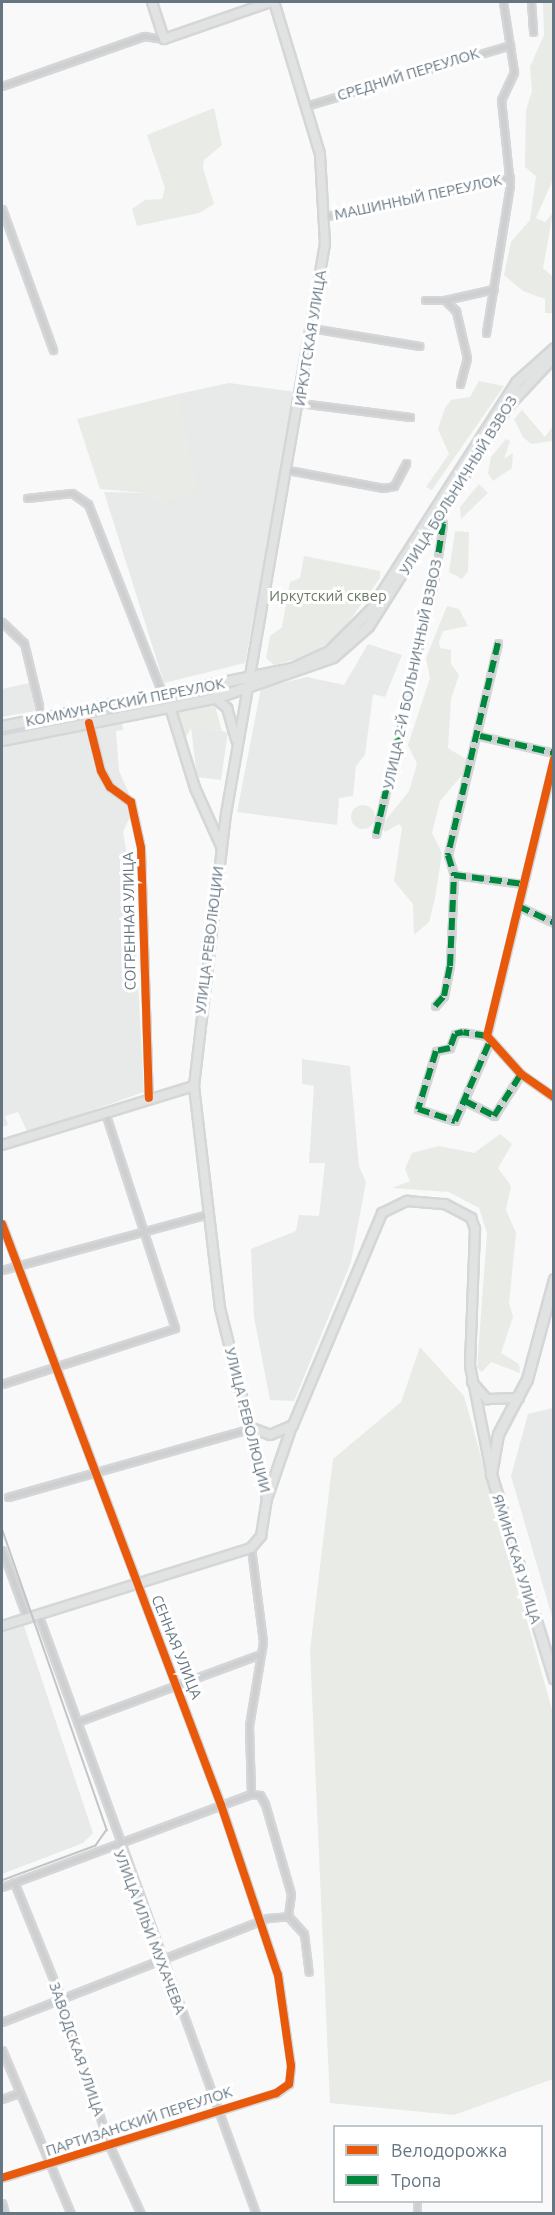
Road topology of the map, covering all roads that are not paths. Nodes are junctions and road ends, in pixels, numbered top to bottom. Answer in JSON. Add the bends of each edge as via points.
{"nodes":[{"id":1,"x":152,"y":2,"type":"edge"},
{"id":2,"x":272,"y":2,"type":"edge"},
{"id":3,"x":502,"y":2,"type":"edge"},
{"id":4,"x":531,"y":2,"type":"edge"},
{"id":5,"x":533,"y":32,"type":"dead end"},
{"id":6,"x":164,"y":39,"type":"junction"},
{"id":7,"x":510,"y":45,"type":"junction"},
{"id":8,"x":2,"y":86,"type":"edge"},
{"id":9,"x":306,"y":106,"type":"junction"},
{"id":10,"x":510,"y":177,"type":"junction"},
{"id":11,"x":2,"y":209,"type":"edge"},
{"id":12,"x":327,"y":216,"type":"junction"},
{"id":13,"x":494,"y":289,"type":"junction"},
{"id":14,"x":425,"y":300,"type":"dead end"},
{"id":15,"x":444,"y":300,"type":"junction"},
{"id":16,"x":310,"y":328,"type":"junction"},
{"id":17,"x":486,"y":333,"type":"dead end"},
{"id":18,"x":420,"y":346,"type":"dead end"},
{"id":19,"x":554,"y":348,"type":"edge"},
{"id":20,"x":53,"y":350,"type":"dead end"},
{"id":21,"x":554,"y":356,"type":"edge"},
{"id":22,"x":460,"y":384,"type":"dead end"},
{"id":23,"x":300,"y":403,"type":"junction"},
{"id":24,"x":410,"y":417,"type":"dead end"},
{"id":25,"x":406,"y":463,"type":"dead end"},
{"id":26,"x":288,"y":470,"type":"junction"},
{"id":27,"x":27,"y":498,"type":"dead end"},
{"id":28,"x":439,"y":514,"type":"junction"},
{"id":29,"x":2,"y":622,"type":"edge"},
{"id":30,"x":498,"y":643,"type":"dead end"},
{"id":31,"x":247,"y":681,"type":"junction"},
{"id":32,"x":213,"y":685,"type":"junction"},
{"id":33,"x":163,"y":694,"type":"junction"},
{"id":34,"x":215,"y":698,"type":"junction"},
{"id":35,"x":171,"y":707,"type":"junction"},
{"id":36,"x":42,"y":718,"type":"junction"},
{"id":37,"x":89,"y":723,"type":"junction"},
{"id":38,"x":2,"y":726,"type":"edge"},
{"id":39,"x":480,"y":736,"type":"junction"},
{"id":40,"x":2,"y":740,"type":"edge"},
{"id":41,"x":237,"y":745,"type":"junction"},
{"id":42,"x":554,"y":753,"type":"edge"},
{"id":43,"x":554,"y":759,"type":"edge"},
{"id":44,"x":376,"y":834,"type":"dead end"},
{"id":45,"x":221,"y":846,"type":"junction"},
{"id":46,"x":454,"y":875,"type":"junction"},
{"id":47,"x":523,"y":884,"type":"junction"},
{"id":48,"x":518,"y":906,"type":"junction"},
{"id":49,"x":554,"y":923,"type":"edge"},
{"id":50,"x":435,"y":1006,"type":"dead end"},
{"id":51,"x":487,"y":1036,"type":"junction"},
{"id":52,"x":489,"y":1043,"type":"junction"},
{"id":53,"x":521,"y":1074,"type":"junction"},
{"id":54,"x":194,"y":1086,"type":"junction"},
{"id":55,"x":554,"y":1097,"type":"edge"},
{"id":56,"x":149,"y":1098,"type":"junction"},
{"id":57,"x":465,"y":1101,"type":"junction"},
{"id":58,"x":104,"y":1110,"type":"junction"},
{"id":59,"x":2,"y":1145,"type":"edge"},
{"id":60,"x":208,"y":1214,"type":"junction"},
{"id":61,"x":2,"y":1224,"type":"edge"},
{"id":62,"x":142,"y":1229,"type":"junction"},
{"id":63,"x":17,"y":1265,"type":"junction"},
{"id":64,"x":2,"y":1270,"type":"edge"},
{"id":65,"x":554,"y":1280,"type":"edge"},
{"id":66,"x":59,"y":1369,"type":"junction"},
{"id":67,"x":471,"y":1380,"type":"junction"},
{"id":68,"x":2,"y":1384,"type":"edge"},
{"id":69,"x":519,"y":1398,"type":"junction"},
{"id":70,"x":293,"y":1425,"type":"junction"},
{"id":71,"x":252,"y":1428,"type":"junction"},
{"id":72,"x":96,"y":1469,"type":"junction"},
{"id":73,"x":491,"y":1474,"type":"junction"},
{"id":74,"x":8,"y":1497,"type":"dead end"},
{"id":75,"x":267,"y":1498,"type":"junction"},
{"id":76,"x":251,"y":1548,"type":"junction"},
{"id":77,"x":2,"y":1550,"type":"edge"},
{"id":78,"x":136,"y":1582,"type":"junction"},
{"id":79,"x":38,"y":1614,"type":"junction"},
{"id":80,"x":27,"y":1618,"type":"junction"},
{"id":81,"x":2,"y":1626,"type":"edge"},
{"id":82,"x":262,"y":1654,"type":"junction"},
{"id":83,"x":554,"y":1679,"type":"edge"},
{"id":84,"x":178,"y":1681,"type":"junction"},
{"id":85,"x":77,"y":1722,"type":"junction"},
{"id":86,"x":251,"y":1794,"type":"junction"},
{"id":87,"x":221,"y":1805,"type":"junction"},
{"id":88,"x":117,"y":1844,"type":"junction"},
{"id":89,"x":14,"y":1882,"type":"junction"},
{"id":90,"x":2,"y":1887,"type":"edge"},
{"id":91,"x":288,"y":1916,"type":"junction"},
{"id":92,"x":260,"y":1923,"type":"junction"},
{"id":93,"x":162,"y":1958,"type":"junction"},
{"id":94,"x":309,"y":1972,"type":"dead end"},
{"id":95,"x":60,"y":1996,"type":"junction"},
{"id":96,"x":2,"y":2022,"type":"edge"},
{"id":97,"x":2,"y":2050,"type":"edge"},
{"id":98,"x":284,"y":2088,"type":"joint"},
{"id":99,"x":16,"y":2094,"type":"junction"},
{"id":100,"x":2,"y":2099,"type":"edge"},
{"id":101,"x":216,"y":2110,"type":"junction"},
{"id":102,"x":110,"y":2147,"type":"junction"},
{"id":103,"x":52,"y":2164,"type":"junction"},
{"id":104,"x":2,"y":2178,"type":"edge"},
{"id":105,"x":2,"y":2204,"type":"edge"},
{"id":106,"x":5,"y":2214,"type":"edge"},
{"id":107,"x":71,"y":2214,"type":"edge"},
{"id":108,"x":141,"y":2214,"type":"edge"},
{"id":109,"x":256,"y":2214,"type":"edge"}],
"edges":[{"from":1,"to":6,"type":"main road"},
{"from":2,"to":6,"type":"main road"},
{"from":2,"to":9,"type":"main road","name":"ИРКУТСКАЯ УЛИЦА"},
{"from":3,"to":7,"type":"street"},
{"from":4,"to":5,"type":"street"},
{"from":6,"to":8,"type":"street","via":[[144,36]]},
{"from":7,"to":9,"type":"street","name":"СРЕДНИЙ ПЕРЕУЛОК"},
{"from":7,"to":10,"type":"street","via":[[513,76],[501,100]]},
{"from":9,"to":12,"type":"main road","name":"ИРКУТСКАЯ УЛИЦА","via":[[322,164]]},
{"from":10,"to":12,"type":"street","name":"МАШИННЫЙ ПЕРЕУЛОК"},
{"from":10,"to":13,"type":"street"},
{"from":11,"to":20,"type":"street"},
{"from":12,"to":16,"type":"main road","name":"ИРКУТСКАЯ УЛИЦА"},
{"from":13,"to":15,"type":"street"},
{"from":13,"to":17,"type":"street"},
{"from":14,"to":15,"type":"street"},
{"from":15,"to":22,"type":"street","via":[[455,308],[463,332],[467,358]]},
{"from":16,"to":18,"type":"street"},
{"from":16,"to":23,"type":"main road","name":"ИРКУТСКАЯ УЛИЦА"},
{"from":19,"to":31,"type":"main road","name":"УЛИЦА БОЛЬНИЧНЫЙ ВЗВОЗ","via":[[501,402],[353,632],[316,659]]},
{"from":21,"to":28,"type":"main road","name":"УЛИЦА БОЛЬНИЧНЫЙ ВЗВОЗ","via":[[507,406]]},
{"from":23,"to":24,"type":"street"},
{"from":23,"to":26,"type":"main road","name":"ИРКУТСКАЯ УЛИЦА"},
{"from":25,"to":26,"type":"street","via":[[394,486],[383,488]]},
{"from":26,"to":31,"type":"main road","name":"ИРКУТСКАЯ УЛИЦА"},
{"from":27,"to":33,"type":"street","via":[[72,493],[88,504]]},
{"from":28,"to":31,"type":"main road","name":"УЛИЦА БОЛЬНИЧНЫЙ ВЗВОЗ","via":[[377,613],[347,647],[308,670]]},
{"from":28,"to":44,"type":"street","name":"УЛИЦА 2-Й БОЛЬНИЧНЫЙ ВЗВОЗ","via":[[443,524],[433,588]]},
{"from":29,"to":36,"type":"street","via":[[24,643]]},
{"from":30,"to":39,"type":"street"},
{"from":31,"to":32,"type":"main road","name":"КОММУНАРСКИЙ ПЕРЕУЛОК"},
{"from":31,"to":34,"type":"main road","name":"КОММУНАРСКИЙ ПЕРЕУЛОК"},
{"from":31,"to":41,"type":"main road","name":"УЛИЦА РЕВОЛЮЦИИ"},
{"from":32,"to":33,"type":"main road","name":"КОММУНАРСКИЙ ПЕРЕУЛОК"},
{"from":32,"to":34,"type":"main road","via":[[222,690]]},
{"from":33,"to":36,"type":"main road","name":"КОММУНАРСКИЙ ПЕРЕУЛОК"},
{"from":34,"to":35,"type":"main road","name":"КОММУНАРСКИЙ ПЕРЕУЛОК"},
{"from":34,"to":41,"type":"main road","via":[[227,708]]},
{"from":35,"to":37,"type":"main road","name":"КОММУНАРСКИЙ ПЕРЕУЛОК"},
{"from":35,"to":45,"type":"main road","name":"УЛИЦА РЕВОЛЮЦИИ","via":[[195,788]]},
{"from":36,"to":38,"type":"main road","name":"КОММУНАРСКИЙ ПЕРЕУЛОК"},
{"from":37,"to":40,"type":"main road","name":"КОММУНАРСКИЙ ПЕРЕУЛОК"},
{"from":37,"to":56,"type":"street","name":"СОГРЕННАЯ УЛИЦА","via":[[101,771],[110,787],[130,802],[141,848]]},
{"from":39,"to":42,"type":"street"},
{"from":39,"to":46,"type":"street","via":[[449,845]]},
{"from":41,"to":45,"type":"main road","name":"УЛИЦА РЕВОЛЮЦИИ"},
{"from":43,"to":47,"type":"street"},
{"from":45,"to":54,"type":"main road","name":"УЛИЦА РЕВОЛЮЦИИ"},
{"from":46,"to":47,"type":"street"},
{"from":46,"to":50,"type":"street","via":[[450,966],[444,996]]},
{"from":47,"to":48,"type":"street"},
{"from":48,"to":49,"type":"street"},
{"from":48,"to":51,"type":"street"},
{"from":51,"to":52,"type":"street"},
{"from":51,"to":57,"type":"street","via":[[463,1032],[455,1035],[450,1048],[436,1051],[418,1108],[455,1121]]},
{"from":52,"to":53,"type":"street"},
{"from":52,"to":57,"type":"street"},
{"from":53,"to":55,"type":"street"},
{"from":53,"to":57,"type":"street","via":[[494,1116]]},
{"from":54,"to":56,"type":"main road"},
{"from":54,"to":60,"type":"main road","name":"УЛИЦА РЕВОЛЮЦИИ"},
{"from":56,"to":58,"type":"main road"},
{"from":58,"to":59,"type":"main road"},
{"from":58,"to":62,"type":"street"},
{"from":60,"to":62,"type":"street"},
{"from":60,"to":71,"type":"main road","name":"УЛИЦА РЕВОЛЮЦИИ","via":[[220,1308]]},
{"from":61,"to":63,"type":"street","name":"СЕННАЯ УЛИЦА"},
{"from":62,"to":63,"type":"street"},
{"from":62,"to":66,"type":"street","via":[[175,1328]]},
{"from":63,"to":64,"type":"street"},
{"from":63,"to":66,"type":"street","name":"СЕННАЯ УЛИЦА"},
{"from":65,"to":69,"type":"main road"},
{"from":66,"to":68,"type":"street"},
{"from":66,"to":72,"type":"street","name":"СЕННАЯ УЛИЦА"},
{"from":67,"to":69,"type":"main road","via":[[487,1399]]},
{"from":67,"to":70,"type":"main road","via":[[474,1223],[445,1204],[393,1203],[372,1232]]},
{"from":67,"to":73,"type":"main road"},
{"from":69,"to":73,"type":"main road","via":[[498,1434]]},
{"from":70,"to":71,"type":"main road","via":[[270,1435]]},
{"from":70,"to":75,"type":"main road"},
{"from":71,"to":72,"type":"street"},
{"from":71,"to":75,"type":"main road","name":"УЛИЦА РЕВОЛЮЦИИ"},
{"from":72,"to":74,"type":"street"},
{"from":72,"to":78,"type":"street","name":"СЕННАЯ УЛИЦА"},
{"from":73,"to":83,"type":"main road","name":"ЯМИНСКАЯ УЛИЦА"},
{"from":75,"to":76,"type":"main road","name":"УЛИЦА РЕВОЛЮЦИИ","via":[[261,1536]]},
{"from":76,"to":78,"type":"main road"},
{"from":76,"to":82,"type":"street"},
{"from":77,"to":80,"type":"street"},
{"from":78,"to":79,"type":"main road"},
{"from":78,"to":84,"type":"street","name":"СЕННАЯ УЛИЦА"},
{"from":79,"to":80,"type":"main road"},
{"from":79,"to":85,"type":"street","name":"УЛИЦА ИЛЬИ МУХАЧЕВА"},
{"from":80,"to":81,"type":"main road"},
{"from":82,"to":84,"type":"street"},
{"from":82,"to":86,"type":"street","via":[[250,1713]]},
{"from":84,"to":85,"type":"street"},
{"from":84,"to":87,"type":"street","name":"СЕННАЯ УЛИЦА"},
{"from":85,"to":88,"type":"street","name":"УЛИЦА ИЛЬИ МУХАЧЕВА"},
{"from":86,"to":87,"type":"street"},
{"from":86,"to":91,"type":"street","via":[[262,1798],[271,1822],[291,1894]]},
{"from":87,"to":88,"type":"street"},
{"from":87,"to":92,"type":"street","name":"СЕННАЯ УЛИЦА"},
{"from":88,"to":89,"type":"street"},
{"from":88,"to":93,"type":"street","name":"УЛИЦА ИЛЬИ МУХАЧЕВА"},
{"from":89,"to":90,"type":"street"},
{"from":89,"to":95,"type":"street","name":"ЗАВОДСКАЯ УЛИЦА"},
{"from":91,"to":92,"type":"street"},
{"from":91,"to":94,"type":"street","via":[[303,1932]]},
{"from":92,"to":93,"type":"street"},
{"from":92,"to":98,"type":"street","name":"СЕННАЯ УЛИЦА","via":[[286,2014],[291,2074]]},
{"from":93,"to":95,"type":"street"},
{"from":93,"to":101,"type":"street","name":"УЛИЦА ИЛЬИ МУХАЧЕВА"},
{"from":95,"to":96,"type":"street"},
{"from":95,"to":102,"type":"street","name":"ЗАВОДСКАЯ УЛИЦА"},
{"from":97,"to":99,"type":"street"},
{"from":98,"to":101,"type":"street","name":"ПАРТИЗАНСКИЙ ПЕРЕУЛОК"},
{"from":99,"to":100,"type":"street"},
{"from":99,"to":103,"type":"street"},
{"from":101,"to":102,"type":"street","name":"ПАРТИЗАНСКИЙ ПЕРЕУЛОК"},
{"from":101,"to":109,"type":"street","name":"УЛИЦА ИЛЬИ МУХАЧЕВА"},
{"from":102,"to":103,"type":"street","name":"ПАРТИЗАНСКИЙ ПЕРЕУЛОК"},
{"from":102,"to":108,"type":"street","name":"ЗАВОДСКАЯ УЛИЦА"},
{"from":103,"to":104,"type":"street","name":"ПАРТИЗАНСКИЙ ПЕРЕУЛОК"},
{"from":103,"to":107,"type":"street"},
{"from":105,"to":106,"type":"street"}]}
